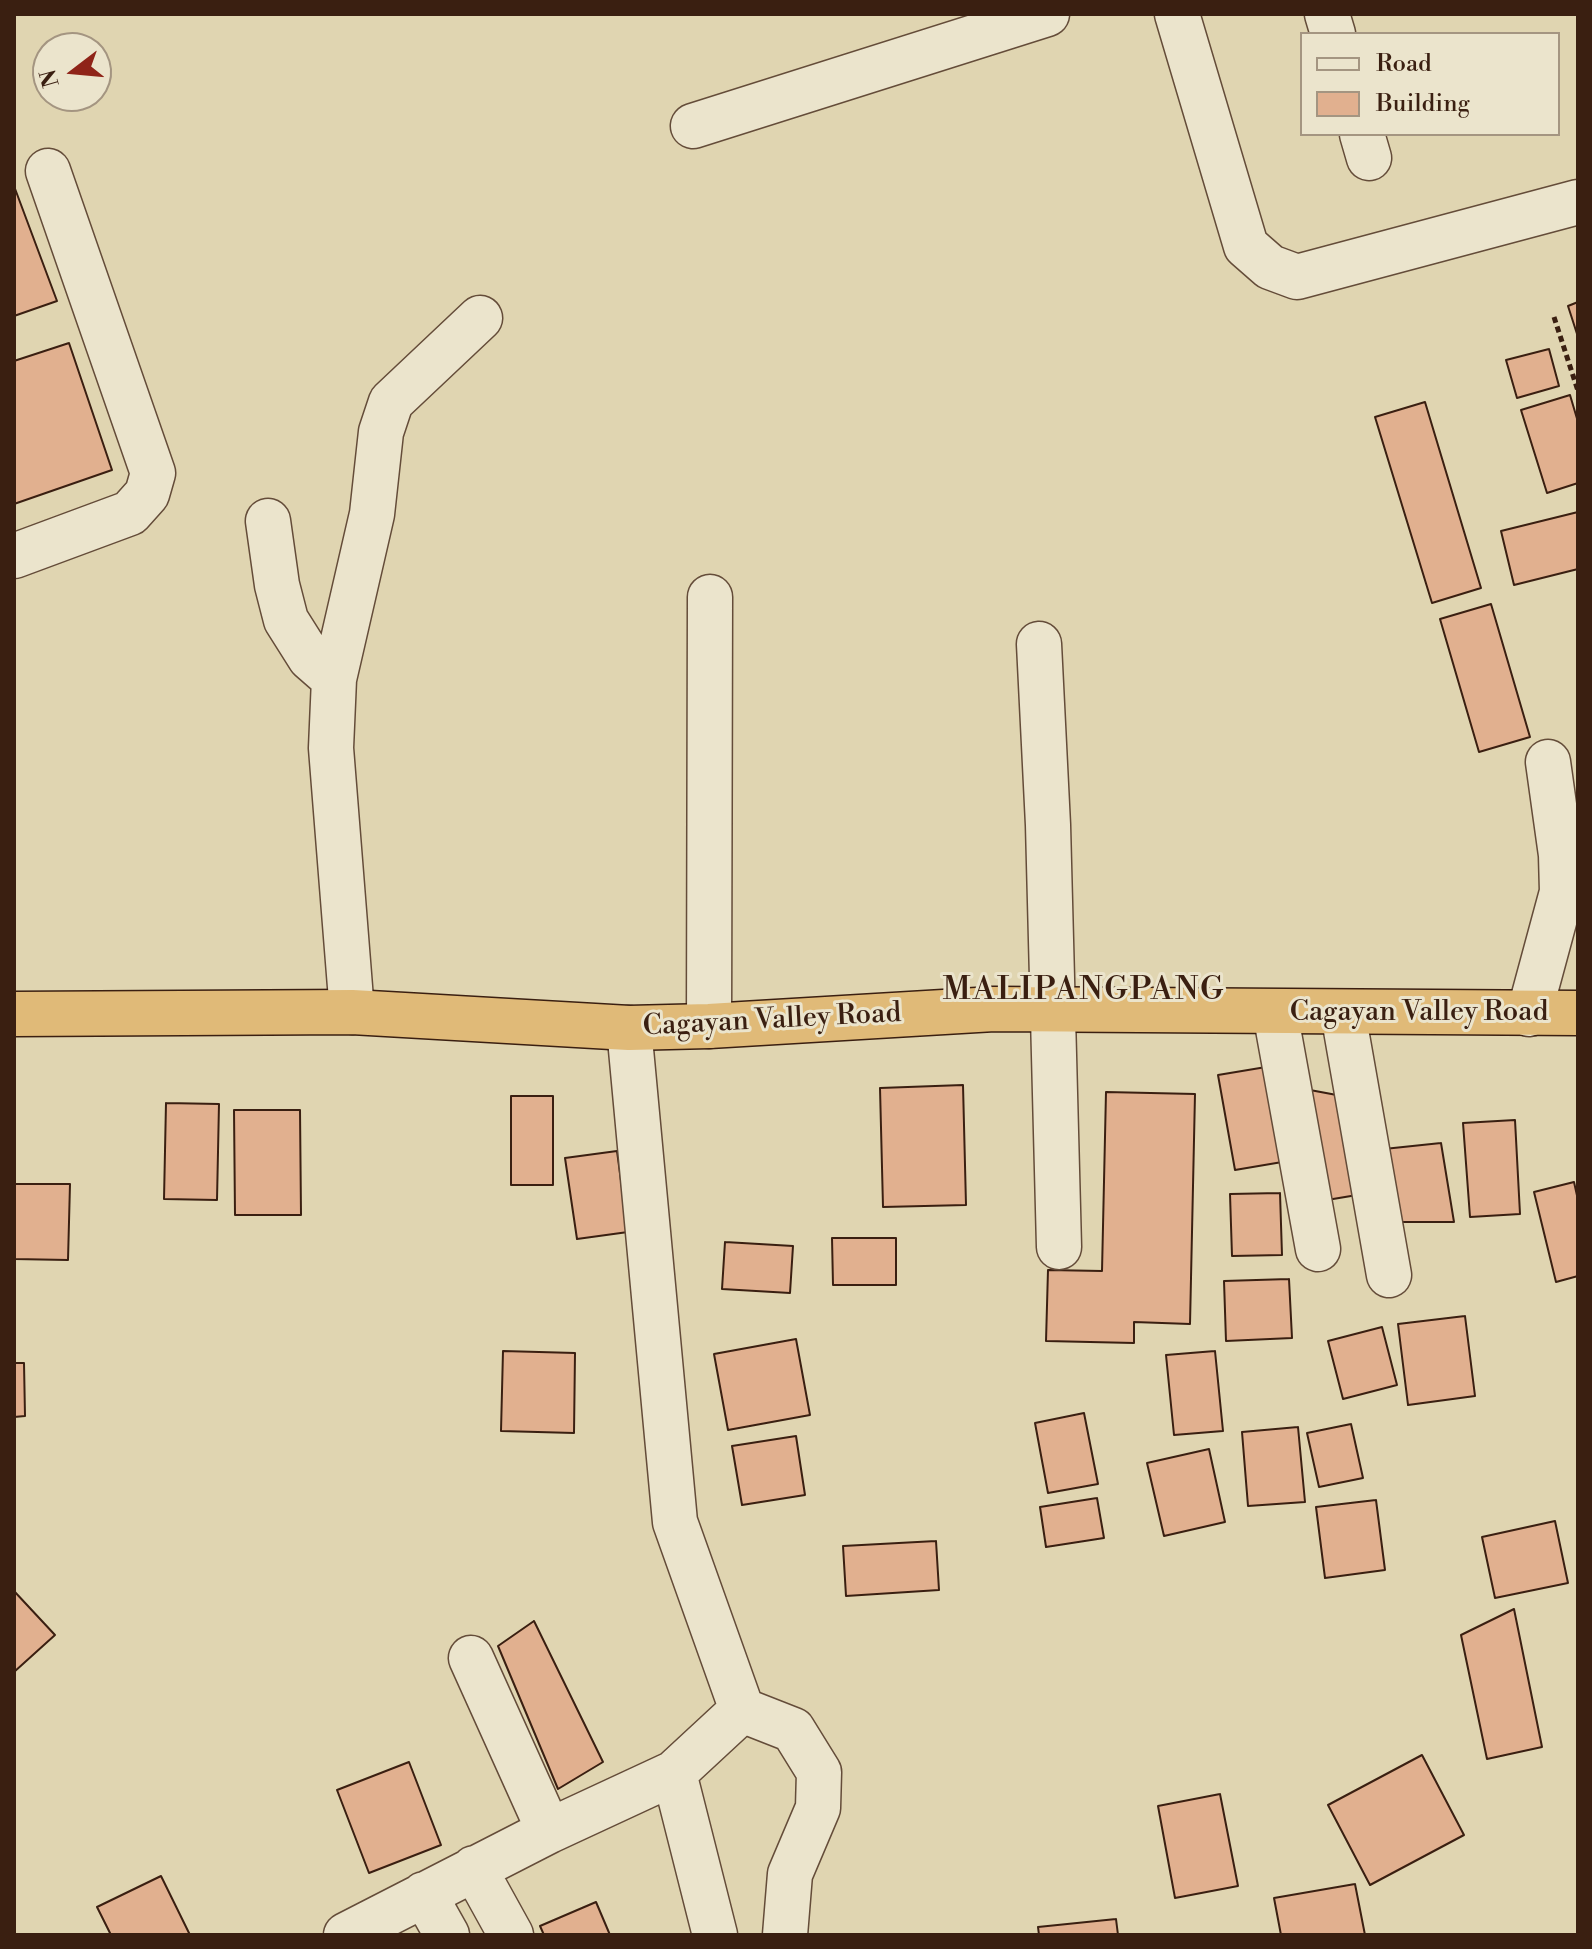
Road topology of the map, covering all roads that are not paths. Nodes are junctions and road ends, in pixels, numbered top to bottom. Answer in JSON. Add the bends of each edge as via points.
{"nodes":[{"id":1,"x":1047,"y":14,"type":"edge"},
{"id":2,"x":1177,"y":14,"type":"edge"},
{"id":3,"x":693,"y":126,"type":"dead end"},
{"id":4,"x":48,"y":171,"type":"dead end"},
{"id":5,"x":1578,"y":202,"type":"edge"},
{"id":6,"x":480,"y":318,"type":"dead end"},
{"id":7,"x":268,"y":521,"type":"dead end"},
{"id":8,"x":14,"y":556,"type":"edge"},
{"id":9,"x":710,"y":597,"type":"dead end"},
{"id":10,"x":1039,"y":644,"type":"dead end"},
{"id":11,"x":334,"y":679,"type":"junction"},
{"id":12,"x":1548,"y":762,"type":"dead end"},
{"id":13,"x":1052,"y":1009,"type":"junction"},
{"id":14,"x":352,"y":1012,"type":"junction"},
{"id":15,"x":1275,"y":1012,"type":"junction"},
{"id":16,"x":1343,"y":1013,"type":"junction"},
{"id":17,"x":1578,"y":1013,"type":"edge"},
{"id":18,"x":14,"y":1014,"type":"edge"},
{"id":19,"x":1529,"y":1014,"type":"junction"},
{"id":20,"x":709,"y":1026,"type":"junction"},
{"id":21,"x":629,"y":1028,"type":"junction"},
{"id":22,"x":1059,"y":1247,"type":"dead end"},
{"id":23,"x":1318,"y":1249,"type":"dead end"},
{"id":24,"x":1389,"y":1275,"type":"dead end"},
{"id":25,"x":471,"y":1658,"type":"dead end"},
{"id":26,"x":742,"y":1710,"type":"junction"},
{"id":27,"x":674,"y":1773,"type":"junction"},
{"id":28,"x":549,"y":1831,"type":"junction"},
{"id":29,"x":474,"y":1868,"type":"junction"},
{"id":30,"x":424,"y":1894,"type":"junction"},
{"id":31,"x":346,"y":1935,"type":"edge"},
{"id":32,"x":447,"y":1935,"type":"edge"},
{"id":33,"x":511,"y":1935,"type":"edge"},
{"id":34,"x":715,"y":1935,"type":"edge"},
{"id":35,"x":785,"y":1935,"type":"edge"}],
"edges":[{"from":1,"to":3,"type":"street"},
{"from":2,"to":5,"type":"street","via":[[1246,246],[1270,267],[1297,277]]},
{"from":4,"to":8,"type":"street","via":[[153,473],[147,494],[130,513]]},
{"from":6,"to":11,"type":"street","via":[[391,402]]},
{"from":7,"to":11,"type":"street","via":[[286,620],[310,658]]},
{"from":9,"to":20,"type":"street"},
{"from":10,"to":13,"type":"street"},
{"from":11,"to":14,"type":"street","via":[[331,748]]},
{"from":12,"to":19,"type":"street","via":[[1562,892]]},
{"from":13,"to":15,"type":"highway","name":"Cagayan Valley Road"},
{"from":13,"to":20,"type":"highway","name":"Cagayan Valley Road"},
{"from":13,"to":22,"type":"street"},
{"from":14,"to":18,"type":"highway","name":"Cagayan Valley Road"},
{"from":14,"to":21,"type":"highway","name":"Cagayan Valley Road"},
{"from":15,"to":16,"type":"highway","name":"Cagayan Valley Road"},
{"from":15,"to":23,"type":"street"},
{"from":16,"to":19,"type":"highway","name":"Cagayan Valley Road"},
{"from":16,"to":24,"type":"street"},
{"from":17,"to":19,"type":"highway","name":"Cagayan Valley Road"},
{"from":20,"to":21,"type":"highway","name":"Cagayan Valley Road"},
{"from":21,"to":26,"type":"street","via":[[675,1522]]},
{"from":25,"to":28,"type":"street"},
{"from":26,"to":27,"type":"street"},
{"from":26,"to":35,"type":"street","via":[[793,1730],[819,1772],[818,1808],[790,1874]]},
{"from":27,"to":28,"type":"street"},
{"from":27,"to":34,"type":"street"},
{"from":28,"to":29,"type":"street"},
{"from":29,"to":30,"type":"street"},
{"from":29,"to":33,"type":"street"},
{"from":30,"to":31,"type":"street"},
{"from":30,"to":32,"type":"street"}]}
